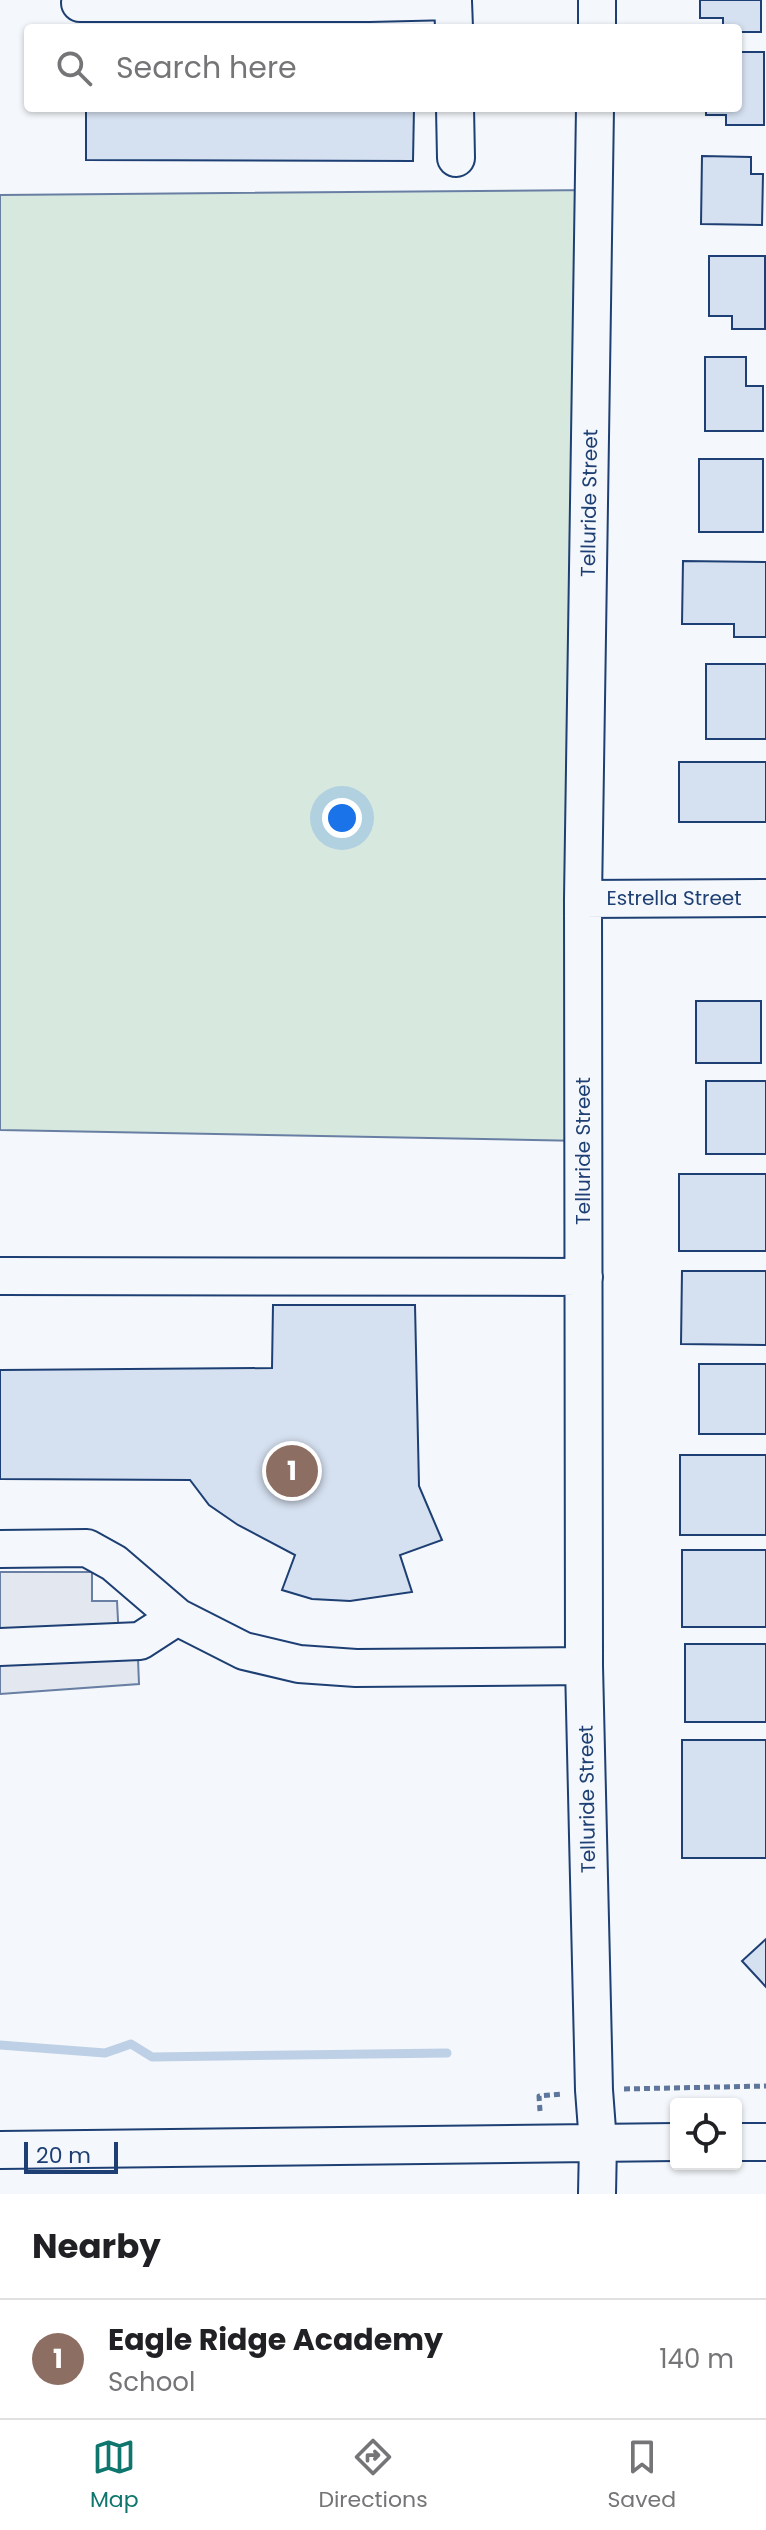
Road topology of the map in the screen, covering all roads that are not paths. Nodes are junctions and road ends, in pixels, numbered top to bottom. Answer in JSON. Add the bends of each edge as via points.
{"nodes":[{"id":1,"x":597,"y":0,"type":"edge"},
{"id":2,"x":369,"y":1,"type":"edge"},
{"id":3,"x":80,"y":3,"type":"dead end"},
{"id":4,"x":454,"y":24,"type":"edge"},
{"id":5,"x":597,"y":24,"type":"edge"},
{"id":6,"x":455,"y":112,"type":"edge"},
{"id":7,"x":595,"y":112,"type":"edge"},
{"id":8,"x":456,"y":158,"type":"dead end"},
{"id":9,"x":766,"y":898,"type":"edge"},
{"id":10,"x":583,"y":899,"type":"junction"},
{"id":11,"x":0,"y":1276,"type":"edge"},
{"id":12,"x":584,"y":1277,"type":"junction"},
{"id":13,"x":0,"y":1549,"type":"edge"},
{"id":14,"x":177,"y":1617,"type":"junction"},
{"id":15,"x":0,"y":1647,"type":"edge"},
{"id":16,"x":584,"y":1666,"type":"junction"},
{"id":17,"x":670,"y":2142,"type":"edge"},
{"id":18,"x":742,"y":2142,"type":"edge"},
{"id":19,"x":766,"y":2142,"type":"edge"},
{"id":20,"x":598,"y":2143,"type":"junction"},
{"id":21,"x":0,"y":2150,"type":"edge"},
{"id":22,"x":597,"y":2194,"type":"edge"}],
"edges":[{"from":1,"to":5,"type":"street"},
{"from":2,"to":3,"type":"street"},
{"from":2,"to":4,"type":"street","via":[[453,1]]},
{"from":6,"to":8,"type":"street"},
{"from":7,"to":10,"type":"street","name":"Telluride Street"},
{"from":9,"to":10,"type":"street","name":"Estrella Street"},
{"from":10,"to":12,"type":"street","name":"Telluride Street"},
{"from":11,"to":12,"type":"street"},
{"from":12,"to":16,"type":"street","name":"Telluride Street"},
{"from":13,"to":14,"type":"street","via":[[87,1548],[114,1563]]},
{"from":14,"to":15,"type":"street","via":[[140,1641]]},
{"from":14,"to":16,"type":"street","via":[[244,1651],[299,1664]]},
{"from":16,"to":20,"type":"street","name":"Telluride Street"},
{"from":17,"to":20,"type":"street"},
{"from":18,"to":19,"type":"street"},
{"from":20,"to":21,"type":"street"},
{"from":20,"to":22,"type":"street","name":"Telluride Street"}]}
